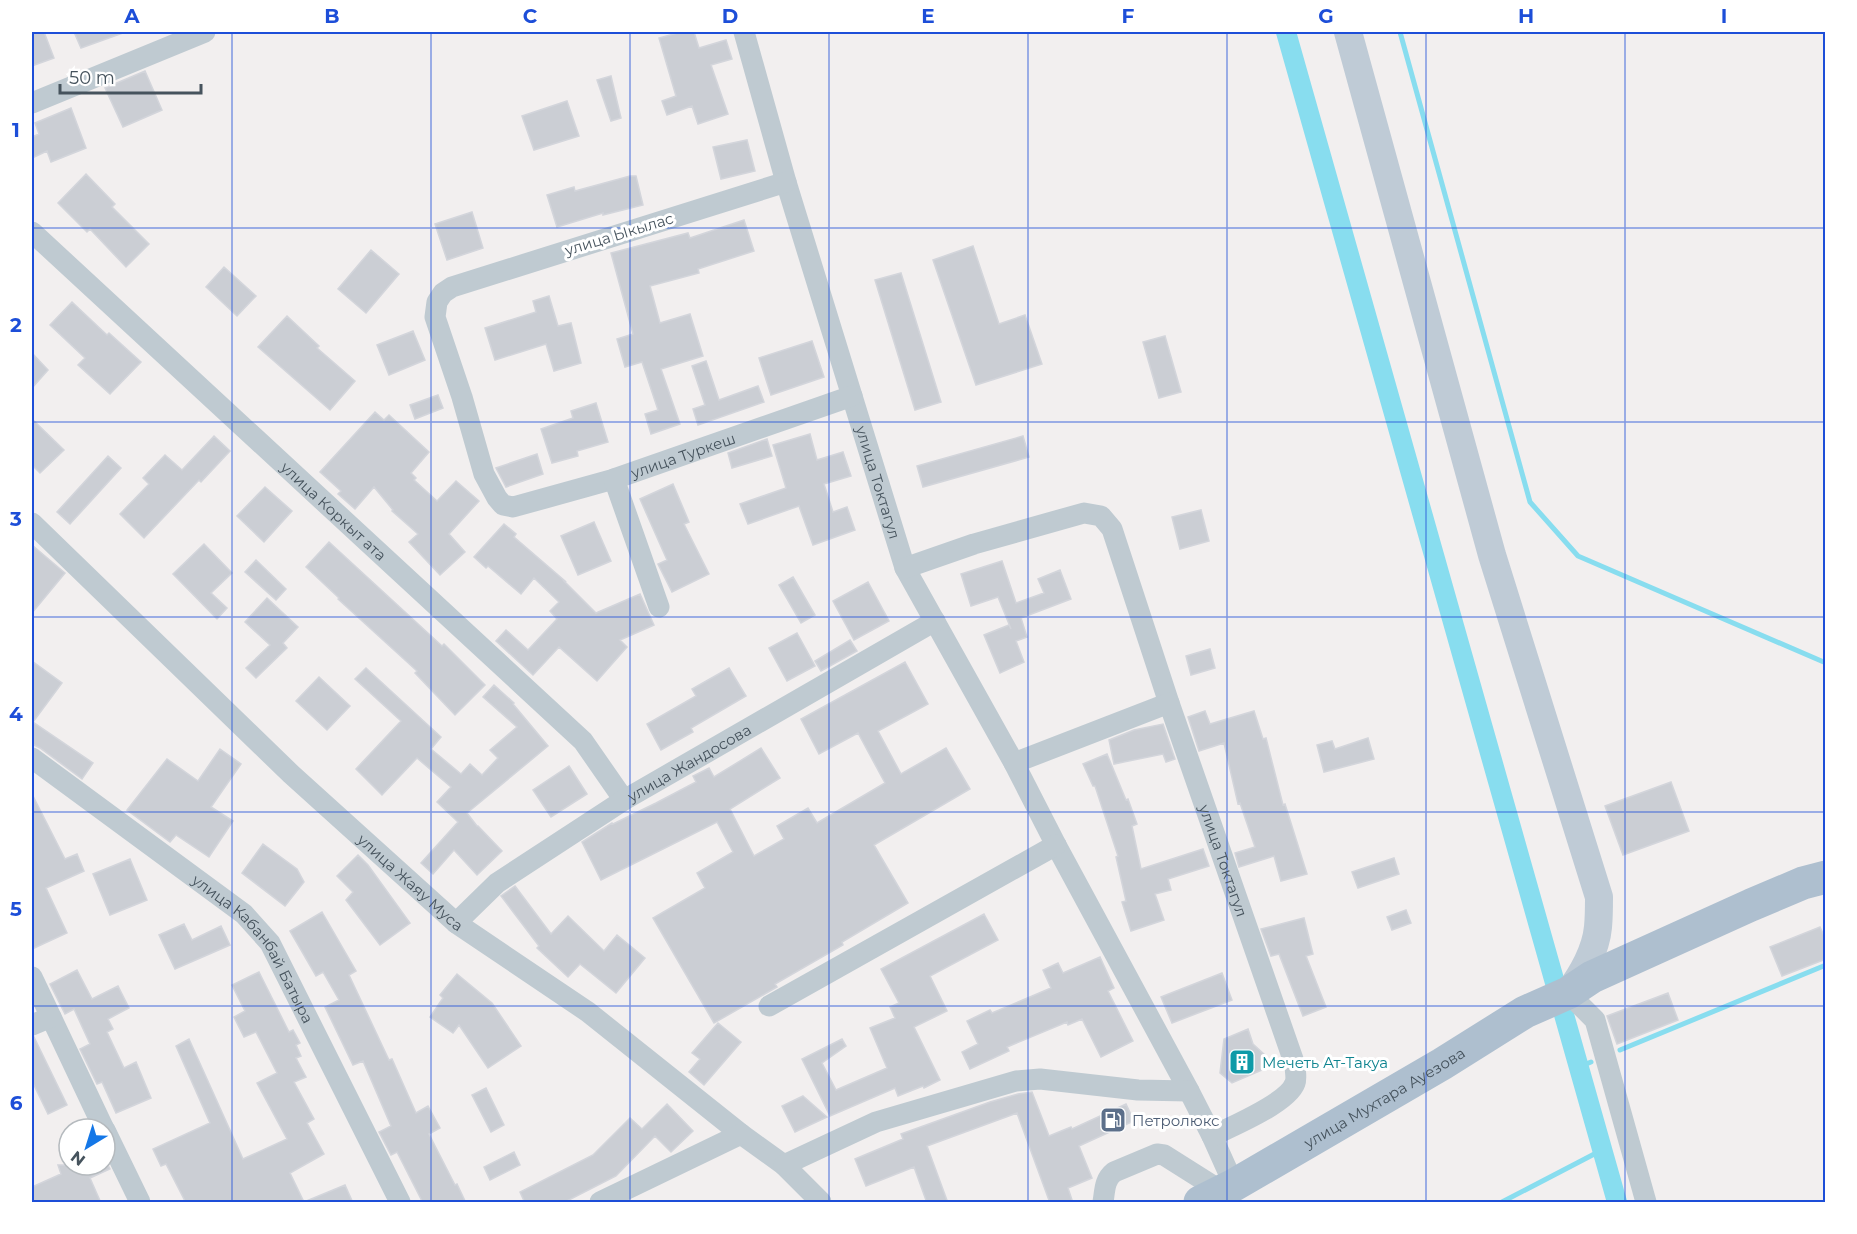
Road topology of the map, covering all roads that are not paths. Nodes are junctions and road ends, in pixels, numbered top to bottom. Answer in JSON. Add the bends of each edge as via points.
{"nodes":[{"id":1,"x":205,"y":32,"type":"edge"},
{"id":2,"x":744,"y":32,"type":"edge"},
{"id":3,"x":1347,"y":32,"type":"edge"},
{"id":4,"x":32,"y":103,"type":"edge"},
{"id":5,"x":786,"y":182,"type":"junction"},
{"id":6,"x":32,"y":232,"type":"edge"},
{"id":7,"x":852,"y":396,"type":"junction"},
{"id":8,"x":614,"y":479,"type":"junction"},
{"id":9,"x":513,"y":507,"type":"joint"},
{"id":10,"x":32,"y":523,"type":"edge"},
{"id":11,"x":905,"y":568,"type":"junction"},
{"id":12,"x":659,"y":607,"type":"dead end"},
{"id":13,"x":935,"y":621,"type":"junction"},
{"id":14,"x":1169,"y":703,"type":"junction"},
{"id":15,"x":32,"y":758,"type":"edge"},
{"id":16,"x":1014,"y":764,"type":"junction"},
{"id":17,"x":624,"y":800,"type":"junction"},
{"id":18,"x":1056,"y":845,"type":"junction"},
{"id":19,"x":1826,"y":877,"type":"edge"},
{"id":20,"x":456,"y":922,"type":"junction"},
{"id":21,"x":32,"y":977,"type":"edge"},
{"id":22,"x":1568,"y":993,"type":"junction"},
{"id":23,"x":769,"y":1006,"type":"dead end"},
{"id":24,"x":41,"y":1021,"type":"edge"},
{"id":25,"x":1189,"y":1091,"type":"junction"},
{"id":26,"x":97,"y":1117,"type":"edge"},
{"id":27,"x":741,"y":1134,"type":"junction"},
{"id":28,"x":1212,"y":1136,"type":"junction"},
{"id":29,"x":117,"y":1155,"type":"edge"},
{"id":30,"x":784,"y":1165,"type":"junction"},
{"id":31,"x":1218,"y":1193,"type":"edge"},
{"id":32,"x":140,"y":1203,"type":"edge"},
{"id":33,"x":400,"y":1203,"type":"edge"},
{"id":34,"x":600,"y":1203,"type":"edge"},
{"id":35,"x":820,"y":1203,"type":"edge"},
{"id":36,"x":1103,"y":1203,"type":"edge"},
{"id":37,"x":1646,"y":1203,"type":"edge"}],
"edges":[{"from":1,"to":4,"type":"street"},
{"from":2,"to":5,"type":"street","name":"улица Токтагул"},
{"from":3,"to":22,"type":"main road","via":[[1492,555],[1599,897],[1596,939],[1585,968]]},
{"from":5,"to":7,"type":"street","name":"улица Токтагул"},
{"from":5,"to":9,"type":"street","name":"улица Ыкылас","via":[[443,293],[435,317],[484,474],[503,505]]},
{"from":6,"to":17,"type":"street","name":"улица Коркыт ата","via":[[583,741]]},
{"from":7,"to":8,"type":"street","name":"улица Туркеш"},
{"from":7,"to":11,"type":"street","name":"улица Токтагул"},
{"from":8,"to":9,"type":"street","name":"улица Туркеш"},
{"from":8,"to":12,"type":"street"},
{"from":10,"to":20,"type":"street","name":"улица Жаяу Муса","via":[[291,774]]},
{"from":11,"to":13,"type":"street","name":"улица Токтагул"},
{"from":11,"to":14,"type":"street","name":"улица Токтагул","via":[[1084,513],[1101,516],[1112,529]]},
{"from":13,"to":16,"type":"street","name":"улица Токтагул"},
{"from":13,"to":17,"type":"street","name":"улица Жандосова"},
{"from":14,"to":16,"type":"street"},
{"from":14,"to":28,"type":"street","name":"улица Токтагул","via":[[1296,1074],[1294,1085],[1276,1102]]},
{"from":15,"to":33,"type":"street","name":"улица Кабанбай Батыра","via":[[244,914],[270,943]]},
{"from":16,"to":18,"type":"street","name":"улица Токтагул"},
{"from":17,"to":20,"type":"street","name":"улица Жандосова","via":[[497,883]]},
{"from":18,"to":23,"type":"street"},
{"from":18,"to":25,"type":"street","name":"улица Токтагул"},
{"from":19,"to":22,"type":"main road","name":"улица Мухтара Ауезова","via":[[1751,905],[1592,977]]},
{"from":20,"to":27,"type":"street","name":"улица Жаяу Муса","via":[[588,1012]]},
{"from":21,"to":24,"type":"street"},
{"from":22,"to":31,"type":"main road","name":"улица Мухтара Ауезова","via":[[1525,1012]]},
{"from":22,"to":37,"type":"street","via":[[1595,1020]]},
{"from":24,"to":26,"type":"street"},
{"from":25,"to":28,"type":"street","name":"улица Токтагул"},
{"from":25,"to":30,"type":"street","via":[[1137,1090],[1040,1079],[1016,1081],[876,1122]]},
{"from":27,"to":30,"type":"street","name":"улица Жаяу Муса"},
{"from":27,"to":34,"type":"street"},
{"from":28,"to":31,"type":"street","name":"улица Токтагул"},
{"from":29,"to":32,"type":"street"},
{"from":30,"to":35,"type":"street","name":"улица Жаяу Муса"},
{"from":31,"to":36,"type":"street","via":[[1157,1154],[1109,1176]]}]}
